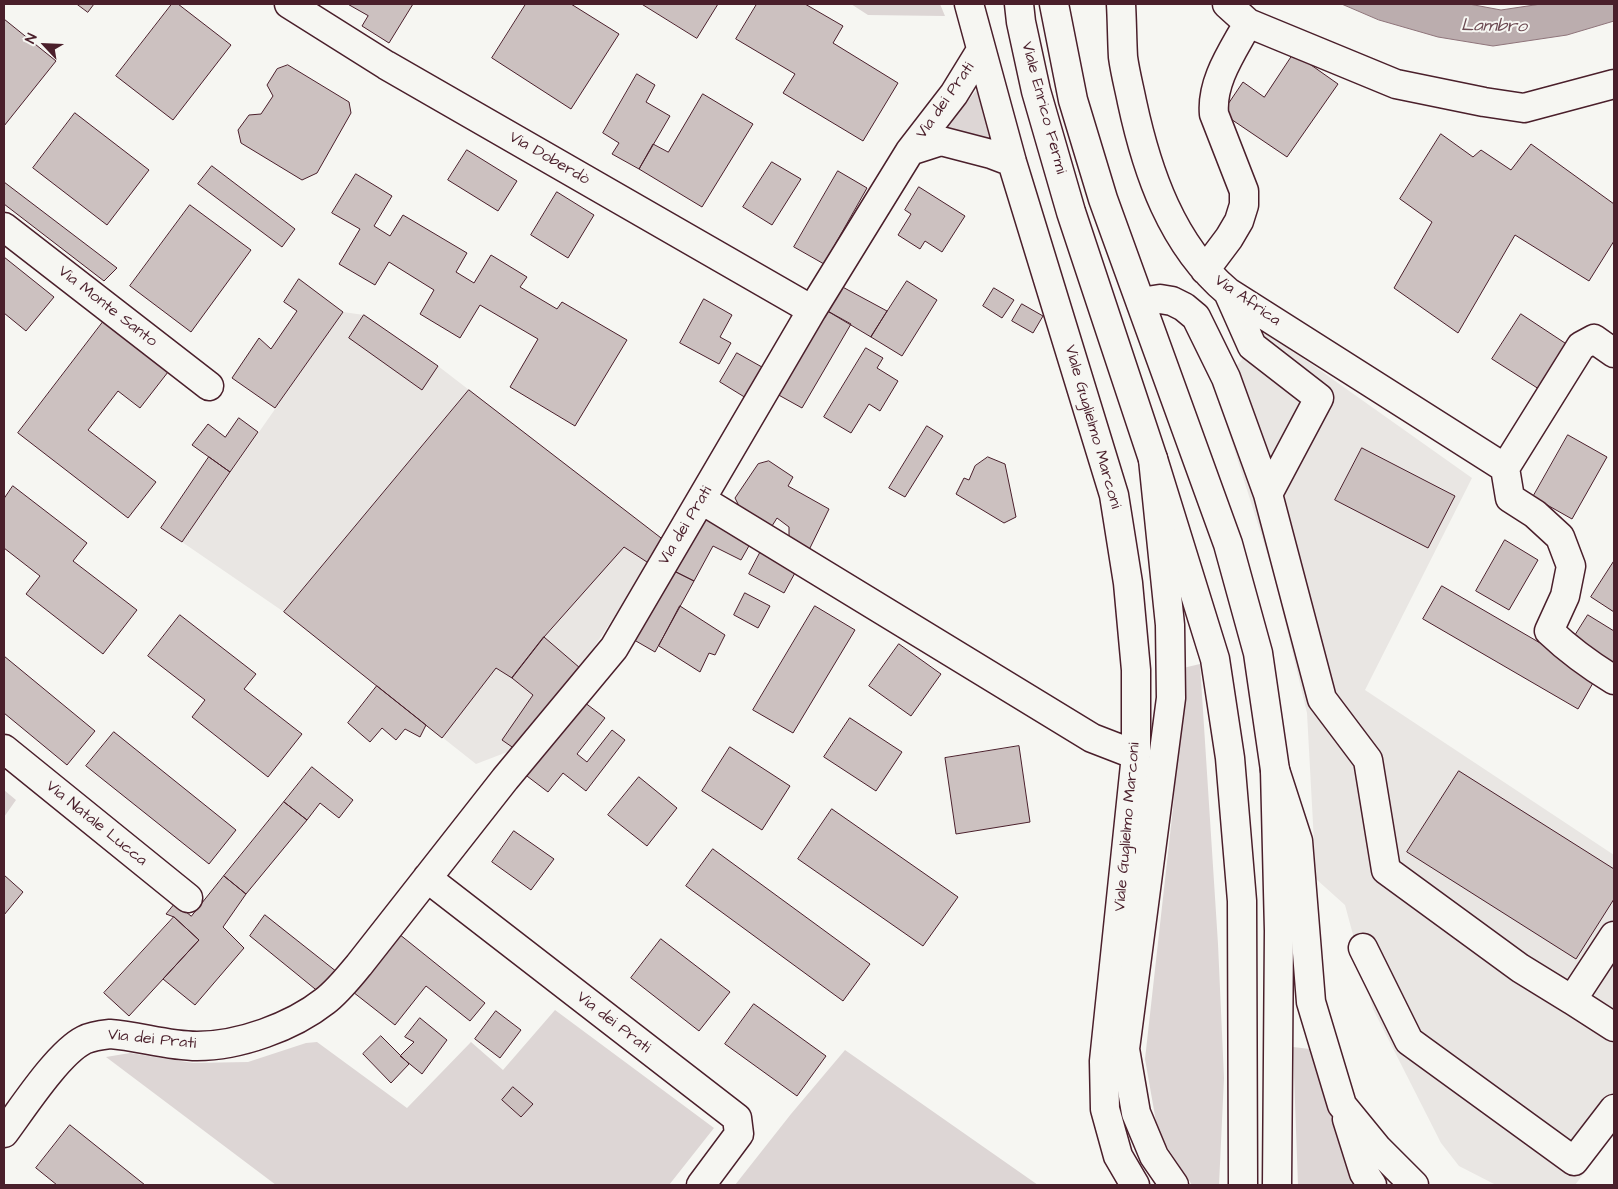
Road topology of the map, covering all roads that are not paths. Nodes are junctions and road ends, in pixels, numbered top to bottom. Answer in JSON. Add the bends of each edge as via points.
{"nodes":[{"id":1,"x":289,"y":4,"type":"edge"},
{"id":2,"x":969,"y":4,"type":"edge"},
{"id":3,"x":1019,"y":4,"type":"edge"},
{"id":4,"x":1054,"y":4,"type":"edge"},
{"id":5,"x":1122,"y":4,"type":"edge"},
{"id":6,"x":1227,"y":4,"type":"edge"},
{"id":7,"x":1248,"y":23,"type":"junction"},
{"id":8,"x":981,"y":50,"type":"junction"},
{"id":9,"x":1614,"y":84,"type":"edge"},
{"id":10,"x":910,"y":151,"type":"junction"},
{"id":11,"x":1012,"y":162,"type":"junction"},
{"id":12,"x":4,"y":227,"type":"edge"},
{"id":13,"x":1205,"y":270,"type":"junction"},
{"id":14,"x":1228,"y":292,"type":"junction"},
{"id":15,"x":1141,"y":302,"type":"junction"},
{"id":16,"x":812,"y":310,"type":"junction"},
{"id":17,"x":1614,"y":353,"type":"edge"},
{"id":18,"x":209,"y":386,"type":"dead end"},
{"id":19,"x":1154,"y":459,"type":"junction"},
{"id":20,"x":1505,"y":468,"type":"junction"},
{"id":21,"x":1268,"y":494,"type":"junction"},
{"id":22,"x":702,"y":500,"type":"junction"},
{"id":23,"x":1614,"y":680,"type":"edge"},
{"id":24,"x":4,"y":749,"type":"edge"},
{"id":25,"x":1136,"y":755,"type":"junction"},
{"id":26,"x":1275,"y":770,"type":"junction"},
{"id":27,"x":427,"y":878,"type":"junction"},
{"id":28,"x":188,"y":898,"type":"dead end"},
{"id":29,"x":1614,"y":936,"type":"edge"},
{"id":30,"x":1363,"y":948,"type":"dead end"},
{"id":31,"x":1572,"y":1000,"type":"junction"},
{"id":32,"x":1614,"y":1028,"type":"edge"},
{"id":33,"x":1342,"y":1105,"type":"junction"},
{"id":34,"x":1614,"y":1109,"type":"edge"},
{"id":35,"x":4,"y":1133,"type":"edge"},
{"id":36,"x":701,"y":1185,"type":"edge"},
{"id":37,"x":1135,"y":1185,"type":"edge"},
{"id":38,"x":1174,"y":1185,"type":"edge"},
{"id":39,"x":1243,"y":1185,"type":"edge"},
{"id":40,"x":1278,"y":1185,"type":"edge"},
{"id":41,"x":1372,"y":1185,"type":"edge"},
{"id":42,"x":1414,"y":1185,"type":"edge"}],
"edges":[{"from":1,"to":16,"type":"main road","name":"Via Doberdò","via":[[386,65]]},
{"from":2,"to":8,"type":"main road","name":"Viale Guglielmo Marconi"},
{"from":3,"to":19,"type":"main road","name":"Viale Enrico Fermi","via":[[1036,91],[1071,212]]},
{"from":4,"to":15,"type":"main road","name":"Viale Enrico Fermi","via":[[1073,100],[1103,199]]},
{"from":5,"to":13,"type":"main road","name":"Via Africa","via":[[1124,59],[1146,156],[1160,195],[1184,243]]},
{"from":6,"to":7,"type":"main road"},
{"from":7,"to":9,"type":"main road","via":[[1396,84],[1484,102],[1524,108]]},
{"from":7,"to":13,"type":"main road","via":[[1223,70],[1213,102],[1214,114],[1244,191],[1244,205],[1229,238]]},
{"from":8,"to":10,"type":"main road","name":"Via dei Prati","via":[[954,94]]},
{"from":8,"to":11,"type":"main road","name":"Viale Guglielmo Marconi"},
{"from":10,"to":11,"type":"main road","name":"Via dei Prati","via":[[941,141]]},
{"from":10,"to":16,"type":"main road","name":"Via dei Prati"},
{"from":11,"to":25,"type":"main road","name":"Viale Guglielmo Marconi","via":[[1114,495],[1129,592],[1136,670]]},
{"from":12,"to":18,"type":"main road","name":"Via Monte Santo"},
{"from":13,"to":14,"type":"main road","name":"Via Africa"},
{"from":14,"to":20,"type":"main road","name":"Via Africa"},
{"from":14,"to":21,"type":"main road","via":[[1252,346],[1319,398]]},
{"from":15,"to":21,"type":"main road","via":[[1172,301],[1196,317],[1226,378]]},
{"from":15,"to":26,"type":"main road","via":[[1228,544],[1258,653]]},
{"from":16,"to":22,"type":"main road","name":"Via dei Prati"},
{"from":17,"to":20,"type":"main road","via":[[1594,339],[1581,346]]},
{"from":19,"to":38,"type":"main road","via":[[1170,625],[1171,698],[1125,1050],[1136,1113],[1154,1156]]},
{"from":19,"to":39,"type":"main road","via":[[1216,659],[1230,758],[1242,901]]},
{"from":20,"to":23,"type":"main road","via":[[1510,498],[1560,537],[1571,566],[1565,596],[1549,631]]},
{"from":21,"to":31,"type":"main road","via":[[1322,699],[1368,760],[1386,870],[1520,968]]},
{"from":22,"to":25,"type":"main road","via":[[1092,738]]},
{"from":22,"to":27,"type":"main road","name":"Via dei Prati","via":[[614,648],[504,779]]},
{"from":24,"to":28,"type":"main road","name":"Via Natale Lucca"},
{"from":25,"to":37,"type":"main road","name":"Viale Guglielmo Marconi","via":[[1104,1061],[1105,1109],[1118,1156]]},
{"from":26,"to":33,"type":"main road","via":[[1298,841],[1311,1002]]},
{"from":26,"to":40,"type":"main road","via":[[1279,930]]},
{"from":27,"to":35,"type":"main road","name":"Via dei Prati","via":[[343,984],[307,1014],[271,1030],[212,1045],[110,1034],[83,1040],[48,1074]]},
{"from":27,"to":36,"type":"main road","name":"Via dei Prati","via":[[737,1118],[739,1134]]},
{"from":29,"to":31,"type":"main road"},
{"from":30,"to":34,"type":"main road","via":[[1409,1041],[1574,1161]]},
{"from":31,"to":32,"type":"main road"},
{"from":33,"to":41,"type":"main road","via":[[1364,1173]]},
{"from":33,"to":42,"type":"main road","via":[[1378,1149]]}]}
